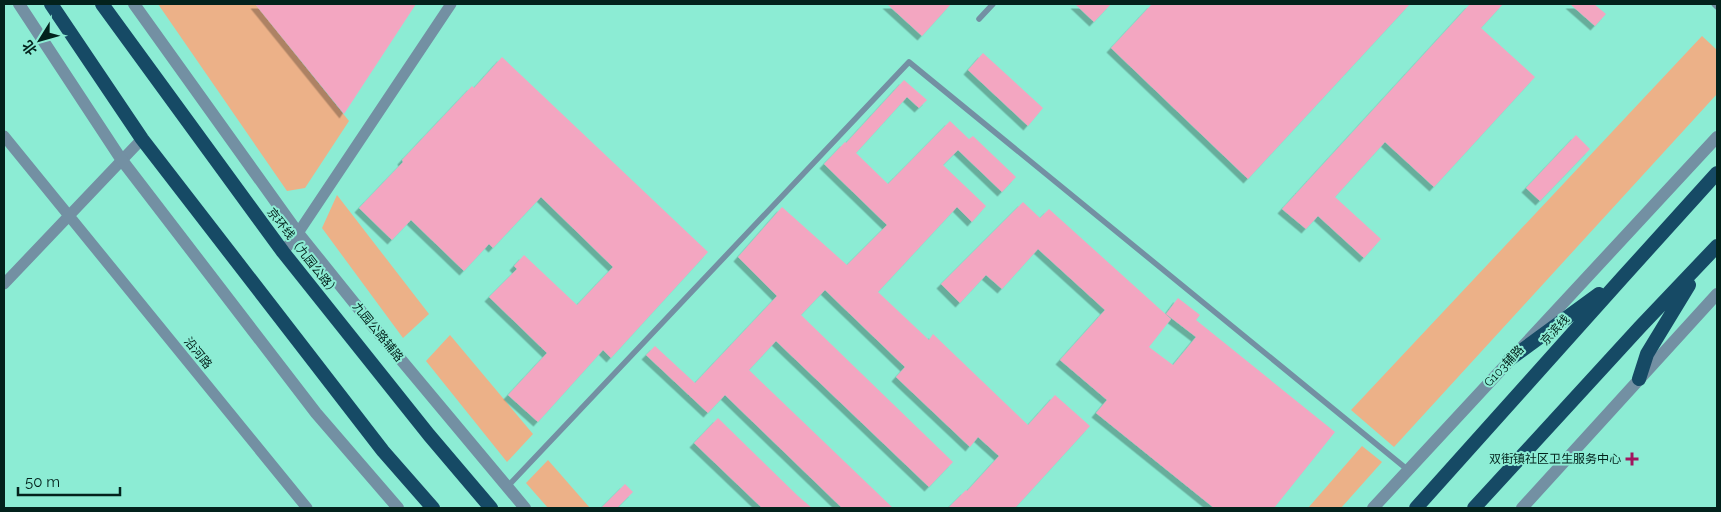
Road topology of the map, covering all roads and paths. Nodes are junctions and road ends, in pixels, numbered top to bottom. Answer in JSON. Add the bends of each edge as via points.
{"nodes":[{"id":1,"x":18,"y":4,"type":"edge"},
{"id":2,"x":51,"y":4,"type":"edge"},
{"id":3,"x":102,"y":4,"type":"edge"},
{"id":4,"x":134,"y":4,"type":"edge"},
{"id":5,"x":450,"y":4,"type":"edge"},
{"id":6,"x":993,"y":4,"type":"edge"},
{"id":7,"x":1714,"y":4,"type":"edge"},
{"id":8,"x":1717,"y":7,"type":"edge"},
{"id":9,"x":979,"y":19,"type":"dead end"},
{"id":10,"x":4,"y":136,"type":"edge"},
{"id":11,"x":1717,"y":137,"type":"edge"},
{"id":12,"x":142,"y":139,"type":"junction"},
{"id":13,"x":121,"y":158,"type":"junction"},
{"id":14,"x":1717,"y":173,"type":"edge"},
{"id":15,"x":68,"y":216,"type":"junction"},
{"id":16,"x":298,"y":233,"type":"junction"},
{"id":17,"x":1717,"y":246,"type":"edge"},
{"id":18,"x":282,"y":252,"type":"junction"},
{"id":19,"x":1702,"y":262,"type":"junction"},
{"id":20,"x":1622,"y":278,"type":"junction"},
{"id":21,"x":4,"y":284,"type":"edge"},
{"id":22,"x":1717,"y":294,"type":"edge"},
{"id":23,"x":1717,"y":303,"type":"edge"},
{"id":24,"x":1702,"y":311,"type":"junction"},
{"id":25,"x":1510,"y":359,"type":"junction"},
{"id":26,"x":1638,"y":379,"type":"junction"},
{"id":27,"x":1408,"y":470,"type":"junction"},
{"id":28,"x":507,"y":487,"type":"junction"},
{"id":29,"x":307,"y":508,"type":"edge"},
{"id":30,"x":398,"y":508,"type":"edge"},
{"id":31,"x":433,"y":508,"type":"edge"},
{"id":32,"x":491,"y":508,"type":"edge"},
{"id":33,"x":525,"y":508,"type":"edge"},
{"id":34,"x":1373,"y":508,"type":"edge"},
{"id":35,"x":1416,"y":508,"type":"edge"},
{"id":36,"x":1474,"y":508,"type":"edge"},
{"id":37,"x":1522,"y":508,"type":"edge"}],
"edges":[{"from":1,"to":13,"type":"street"},
{"from":2,"to":12,"type":"highway"},
{"from":3,"to":18,"type":"highway","name":"京环线（九园公路）"},
{"from":4,"to":16,"type":"street","name":"九园公路辅路"},
{"from":5,"to":16,"type":"street"},
{"from":6,"to":9,"type":"lane"},
{"from":7,"to":8,"type":"lane"},
{"from":10,"to":15,"type":"street","name":"沿河路"},
{"from":11,"to":25,"type":"street","name":"G103辅路"},
{"from":12,"to":13,"type":"street"},
{"from":12,"to":31,"type":"highway","via":[[377,443]]},
{"from":13,"to":15,"type":"street"},
{"from":13,"to":30,"type":"street","via":[[316,413]]},
{"from":14,"to":20,"type":"highway","name":"京滨线"},
{"from":15,"to":21,"type":"street"},
{"from":15,"to":29,"type":"street","name":"沿河路"},
{"from":16,"to":18,"type":"street"},
{"from":16,"to":28,"type":"street","name":"九园公路辅路"},
{"from":17,"to":19,"type":"highway"},
{"from":18,"to":32,"type":"highway","name":"京环线（九园公路）"},
{"from":19,"to":26,"type":"highway","via":[[1647,354]]},
{"from":19,"to":36,"type":"highway"},
{"from":20,"to":25,"type":"highway"},
{"from":20,"to":35,"type":"highway","name":"京滨线"},
{"from":22,"to":24,"type":"street"},
{"from":23,"to":24,"type":"street"},
{"from":24,"to":26,"type":"street"},
{"from":25,"to":27,"type":"street","name":"G103辅路"},
{"from":26,"to":37,"type":"street"},
{"from":27,"to":28,"type":"lane","via":[[909,62]]},
{"from":27,"to":34,"type":"street","name":"G103辅路"},
{"from":28,"to":33,"type":"street","name":"九园公路辅路"}]}
